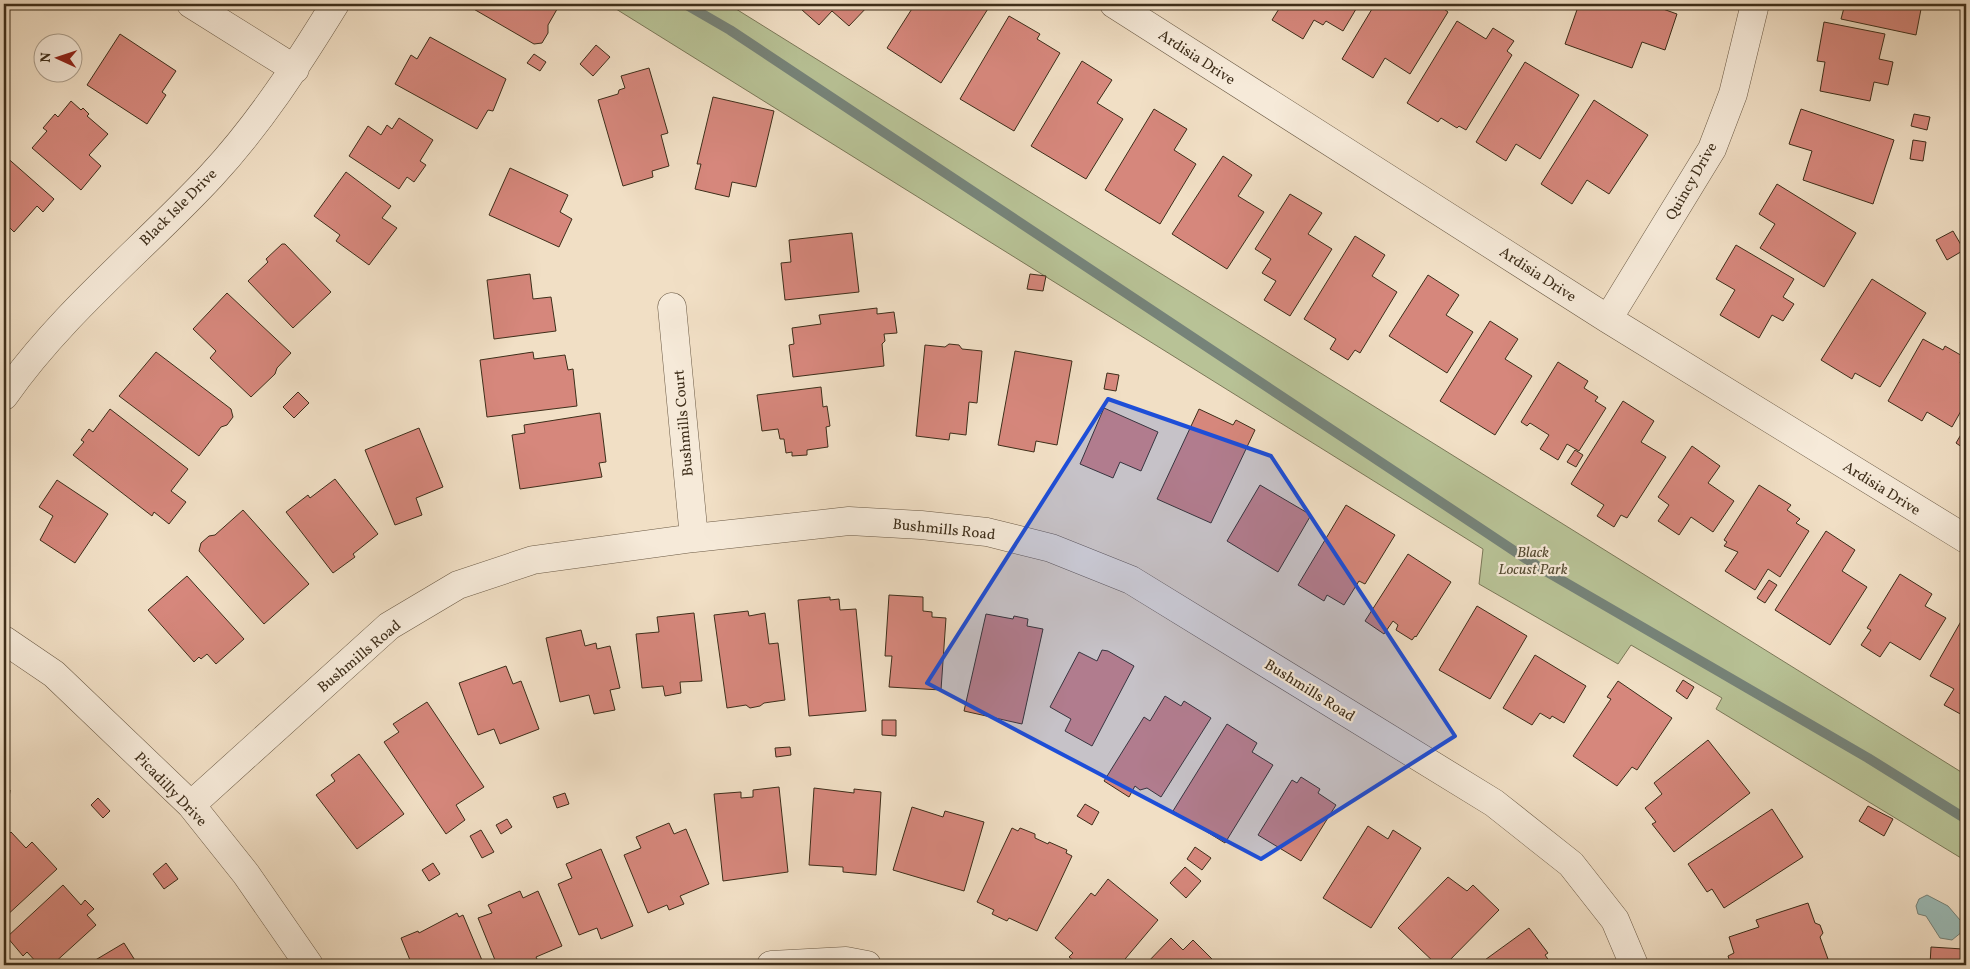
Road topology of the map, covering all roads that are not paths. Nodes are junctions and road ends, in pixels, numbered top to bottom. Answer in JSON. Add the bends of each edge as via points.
{"nodes":[{"id":1,"x":191,"y":4,"type":"edge"},
{"id":2,"x":335,"y":4,"type":"edge"},
{"id":3,"x":1114,"y":4,"type":"edge"},
{"id":4,"x":1756,"y":4,"type":"edge"},
{"id":5,"x":295,"y":69,"type":"junction"},
{"id":6,"x":672,"y":307,"type":"dead end"},
{"id":7,"x":1608,"y":319,"type":"junction"},
{"id":8,"x":9,"y":379,"type":"edge"},
{"id":9,"x":694,"y":538,"type":"junction"},
{"id":10,"x":1966,"y":539,"type":"edge"},
{"id":11,"x":4,"y":640,"type":"edge"},
{"id":12,"x":191,"y":805,"type":"junction"},
{"id":13,"x":309,"y":965,"type":"edge"},
{"id":14,"x":771,"y":965,"type":"edge"},
{"id":15,"x":867,"y":965,"type":"edge"},
{"id":16,"x":1634,"y":965,"type":"edge"}],
"edges":[{"from":1,"to":5,"type":"street"},
{"from":2,"to":5,"type":"street","name":"Black Isle Drive"},
{"from":3,"to":7,"type":"street","name":"Ardisia Drive"},
{"from":4,"to":7,"type":"street","name":"Quincy Drive","via":[[1733,94],[1712,149]]},
{"from":5,"to":8,"type":"street","name":"Black Isle Drive","via":[[272,104],[212,175]]},
{"from":6,"to":9,"type":"street","name":"Bushmills Court"},
{"from":7,"to":10,"type":"street","name":"Ardisia Drive"},
{"from":9,"to":12,"type":"street","name":"Bushmills Road","via":[[533,560],[458,585],[389,626]]},
{"from":9,"to":16,"type":"street","name":"Bushmills Road","via":[[849,521],[921,525],[987,532],[1051,548],[1131,580],[1494,803],[1572,864],[1615,920]]},
{"from":11,"to":12,"type":"street","name":"Picadilly Drive","via":[[54,674]]},
{"from":12,"to":13,"type":"street","name":"Picadilly Drive","via":[[246,874]]},
{"from":14,"to":15,"type":"street","via":[[846,961]]}]}
